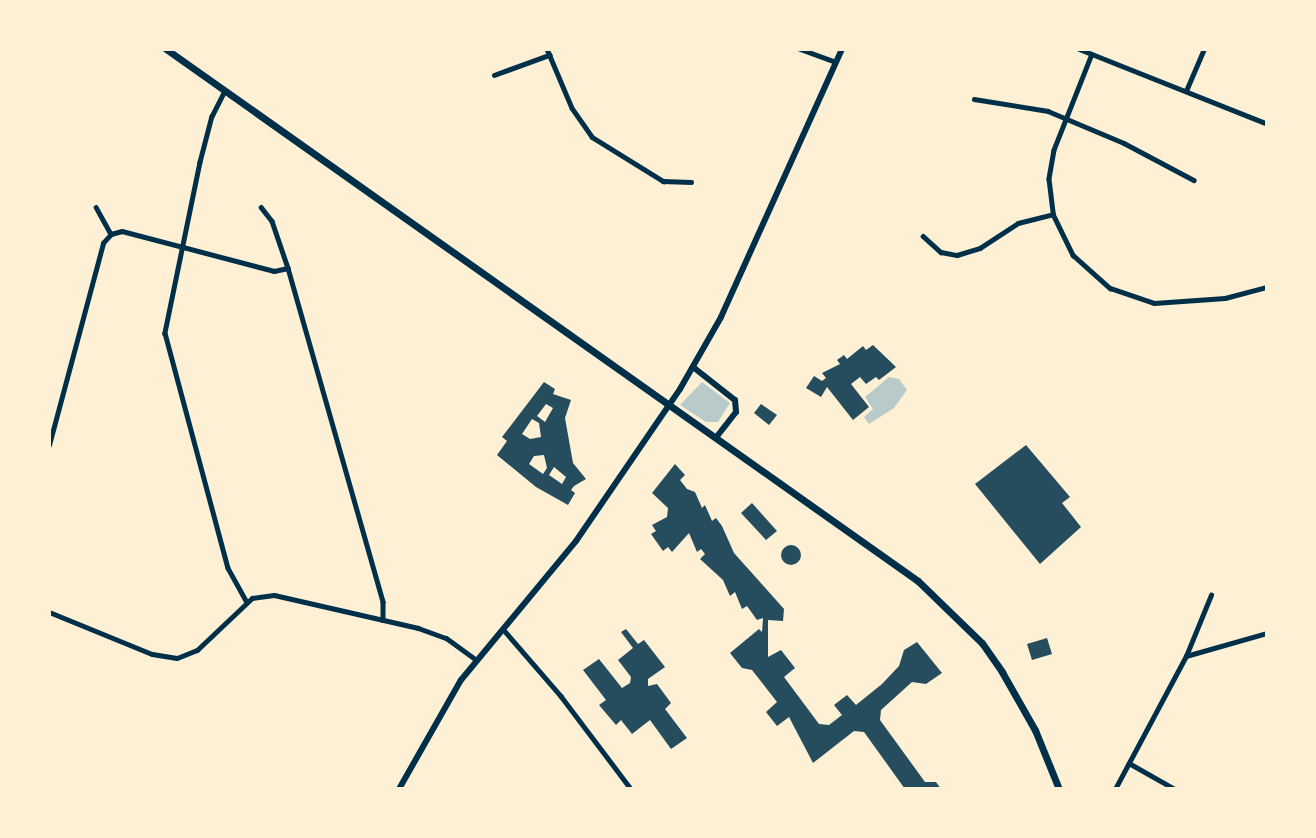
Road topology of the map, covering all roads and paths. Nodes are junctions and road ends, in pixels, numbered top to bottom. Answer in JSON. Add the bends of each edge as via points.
{"nodes":[{"id":1,"x":166,"y":49,"type":"edge"},
{"id":2,"x":800,"y":49,"type":"edge"},
{"id":3,"x":842,"y":49,"type":"edge"},
{"id":4,"x":1079,"y":49,"type":"edge"},
{"id":5,"x":1204,"y":49,"type":"edge"},
{"id":6,"x":548,"y":52,"type":"edge"},
{"id":7,"x":1092,"y":54,"type":"junction"},
{"id":8,"x":835,"y":62,"type":"junction"},
{"id":9,"x":494,"y":75,"type":"dead end"},
{"id":10,"x":225,"y":90,"type":"junction"},
{"id":11,"x":1186,"y":91,"type":"junction"},
{"id":12,"x":974,"y":99,"type":"dead end"},
{"id":13,"x":1066,"y":118,"type":"junction"},
{"id":14,"x":1267,"y":124,"type":"edge"},
{"id":15,"x":1194,"y":180,"type":"dead end"},
{"id":16,"x":691,"y":182,"type":"dead end"},
{"id":17,"x":96,"y":207,"type":"dead end"},
{"id":18,"x":261,"y":207,"type":"dead end"},
{"id":19,"x":1053,"y":214,"type":"junction"},
{"id":20,"x":111,"y":234,"type":"junction"},
{"id":21,"x":923,"y":236,"type":"dead end"},
{"id":22,"x":180,"y":246,"type":"junction"},
{"id":23,"x":288,"y":268,"type":"junction"},
{"id":24,"x":1267,"y":287,"type":"edge"},
{"id":25,"x":693,"y":367,"type":"junction"},
{"id":26,"x":716,"y":438,"type":"junction"},
{"id":27,"x":49,"y":445,"type":"edge"},
{"id":28,"x":1211,"y":595,"type":"dead end"},
{"id":29,"x":247,"y":602,"type":"junction"},
{"id":30,"x":49,"y":612,"type":"edge"},
{"id":31,"x":383,"y":620,"type":"junction"},
{"id":32,"x":503,"y":629,"type":"junction"},
{"id":33,"x":1267,"y":633,"type":"edge"},
{"id":34,"x":1186,"y":656,"type":"junction"},
{"id":35,"x":475,"y":660,"type":"junction"},
{"id":36,"x":1129,"y":763,"type":"junction"},
{"id":37,"x":399,"y":789,"type":"edge"},
{"id":38,"x":631,"y":789,"type":"edge"},
{"id":39,"x":1059,"y":789,"type":"edge"},
{"id":40,"x":1115,"y":789,"type":"edge"},
{"id":41,"x":1175,"y":789,"type":"edge"}],
"edges":[{"from":1,"to":10,"type":"main road"},
{"from":2,"to":8,"type":"street"},
{"from":3,"to":8,"type":"main road"},
{"from":4,"to":7,"type":"street"},
{"from":5,"to":11,"type":"street"},
{"from":6,"to":9,"type":"street"},
{"from":6,"to":16,"type":"street","via":[[572,108],[604,148],[663,181]]},
{"from":7,"to":11,"type":"street"},
{"from":7,"to":13,"type":"street"},
{"from":8,"to":25,"type":"main road","via":[[721,317]]},
{"from":10,"to":22,"type":"street","via":[[212,116]]},
{"from":10,"to":26,"type":"main road"},
{"from":11,"to":14,"type":"street"},
{"from":12,"to":13,"type":"street","via":[[1024,104]]},
{"from":13,"to":15,"type":"street"},
{"from":13,"to":19,"type":"street","via":[[1051,164]]},
{"from":17,"to":20,"type":"street"},
{"from":18,"to":23,"type":"street","via":[[272,222]]},
{"from":19,"to":21,"type":"street","via":[[1018,223],[980,248],[957,255],[933,248]]},
{"from":19,"to":24,"type":"street","via":[[1083,268],[1137,300],[1177,304]]},
{"from":20,"to":22,"type":"street","via":[[122,231]]},
{"from":20,"to":27,"type":"street","via":[[103,243]]},
{"from":22,"to":23,"type":"street","via":[[274,271]]},
{"from":22,"to":29,"type":"street","via":[[165,333],[228,568]]},
{"from":23,"to":31,"type":"street","via":[[383,602]]},
{"from":25,"to":26,"type":"main road","via":[[735,400],[736,412]]},
{"from":25,"to":32,"type":"main road","via":[[576,541]]},
{"from":26,"to":39,"type":"main road","via":[[942,602],[982,643],[1008,681]]},
{"from":28,"to":34,"type":"street"},
{"from":29,"to":30,"type":"street","via":[[197,650],[177,658],[152,654]]},
{"from":29,"to":31,"type":"street","via":[[274,595]]},
{"from":31,"to":35,"type":"street","via":[[446,638]]},
{"from":32,"to":35,"type":"main road"},
{"from":32,"to":38,"type":"street"},
{"from":33,"to":34,"type":"street"},
{"from":34,"to":36,"type":"street"},
{"from":35,"to":37,"type":"main road","via":[[442,708]]},
{"from":36,"to":40,"type":"street"},
{"from":36,"to":41,"type":"street"}]}
